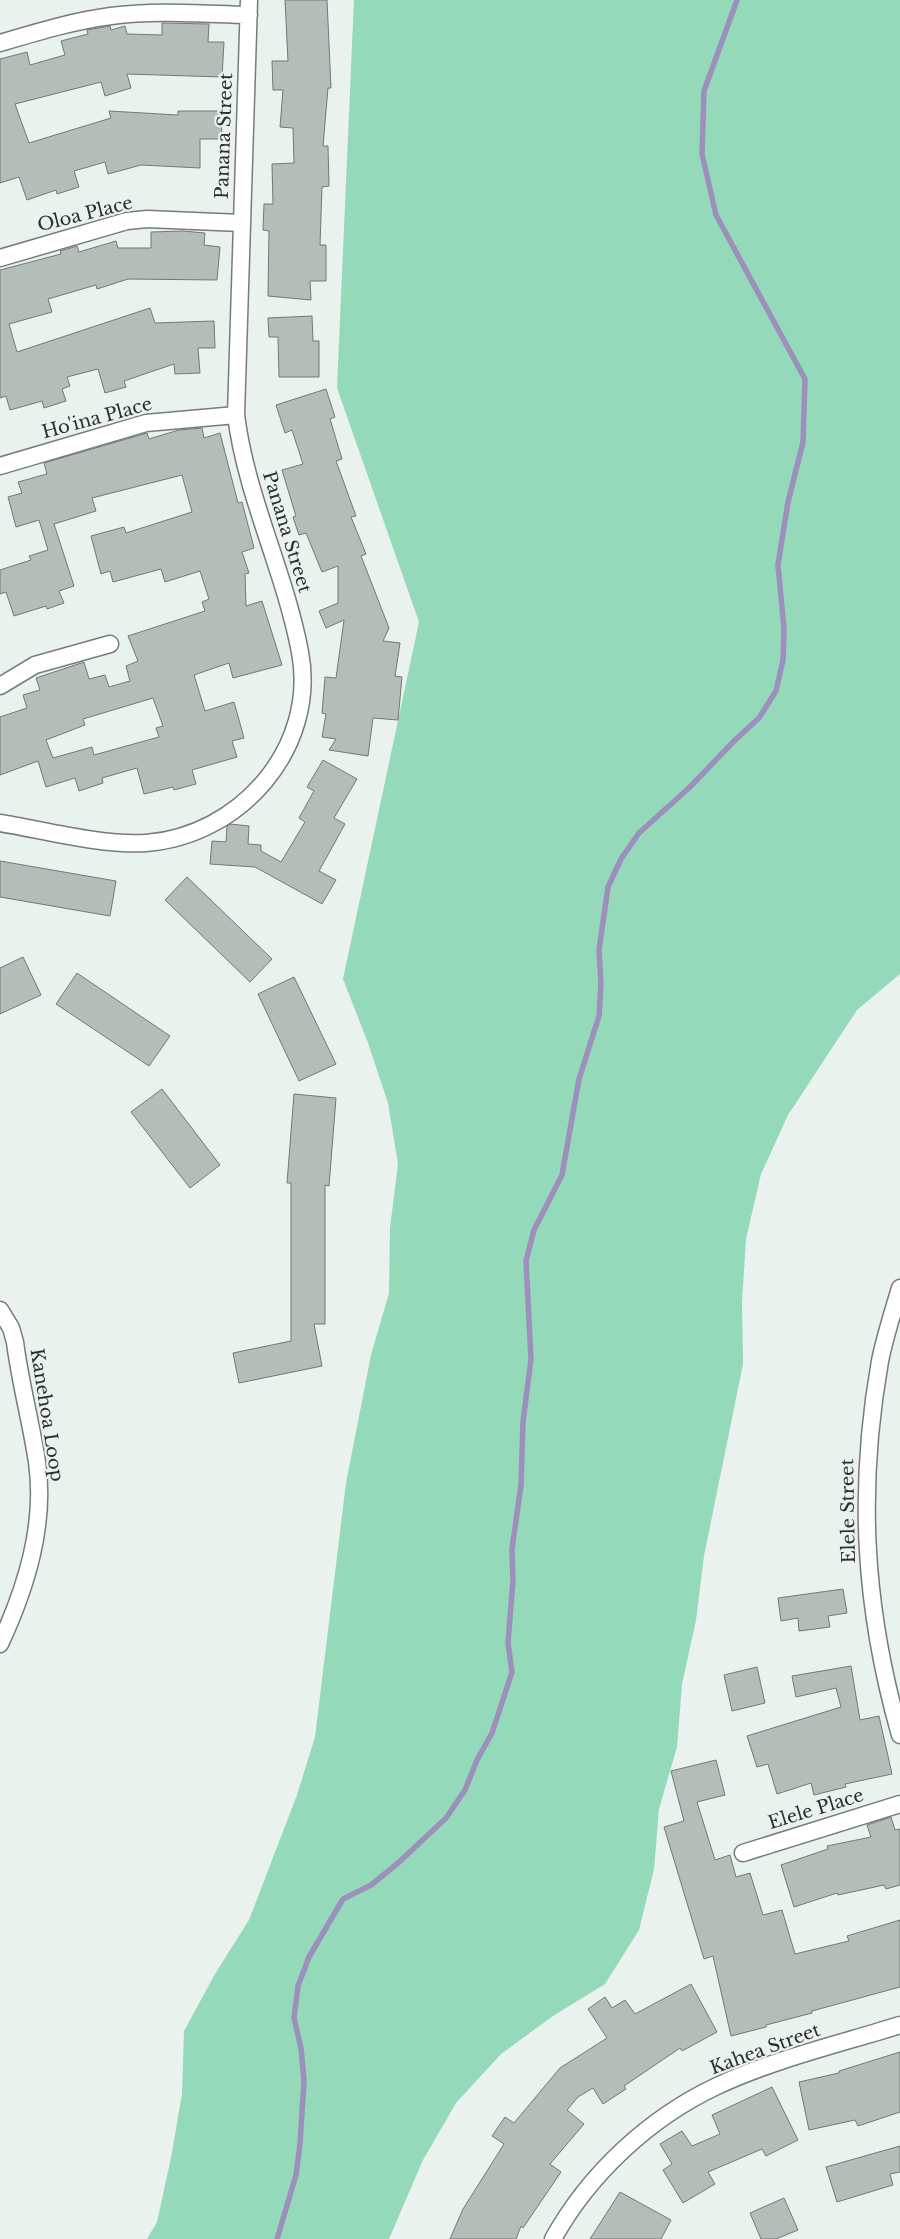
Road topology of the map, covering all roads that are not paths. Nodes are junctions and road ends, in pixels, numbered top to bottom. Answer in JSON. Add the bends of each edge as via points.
{"nodes":[{"id":1,"x":126,"y":7,"type":"edge"},
{"id":2,"x":249,"y":7,"type":"edge"},
{"id":3,"x":0,"y":43,"type":"edge"},
{"id":4,"x":241,"y":223,"type":"junction"},
{"id":5,"x":0,"y":258,"type":"edge"},
{"id":6,"x":236,"y":415,"type":"junction"},
{"id":7,"x":0,"y":466,"type":"edge"},
{"id":8,"x":110,"y":644,"type":"dead end"},
{"id":9,"x":0,"y":686,"type":"edge"},
{"id":10,"x":0,"y":823,"type":"edge"},
{"id":11,"x":900,"y":1288,"type":"edge"},
{"id":12,"x":0,"y":1310,"type":"edge"},
{"id":13,"x":0,"y":1644,"type":"edge"},
{"id":14,"x":900,"y":1735,"type":"edge"},
{"id":15,"x":900,"y":1804,"type":"edge"},
{"id":16,"x":743,"y":1853,"type":"dead end"},
{"id":17,"x":900,"y":2025,"type":"edge"},
{"id":18,"x":553,"y":2239,"type":"edge"}],
"edges":[{"from":1,"to":2,"type":"street"},
{"from":1,"to":3,"type":"street"},
{"from":2,"to":4,"type":"street","name":"Panana Street"},
{"from":4,"to":5,"type":"street","name":"Oloa Place","via":[[127,220]]},
{"from":4,"to":6,"type":"street","name":"Panana Street"},
{"from":6,"to":7,"type":"street","name":"Ho'ina Place","via":[[140,424]]},
{"from":6,"to":10,"type":"street","name":"Panana Street","via":[[244,461],[300,655],[302,674],[298,713],[285,750],[264,783],[243,804],[219,821],[183,836],[144,843],[117,842]]},
{"from":8,"to":9,"type":"street","via":[[35,665]]},
{"from":11,"to":14,"type":"street","name":"Elele Street","via":[[880,1359],[868,1443],[865,1528],[872,1613]]},
{"from":12,"to":13,"type":"street","name":"Kanehoa Loop","via":[[16,1342],[38,1464],[39,1501],[28,1573]]},
{"from":15,"to":16,"type":"street","name":"Elele Place"},
{"from":17,"to":18,"type":"street","name":"Kahea Street","via":[[756,2070],[716,2086],[679,2107],[613,2160],[584,2192]]}]}
